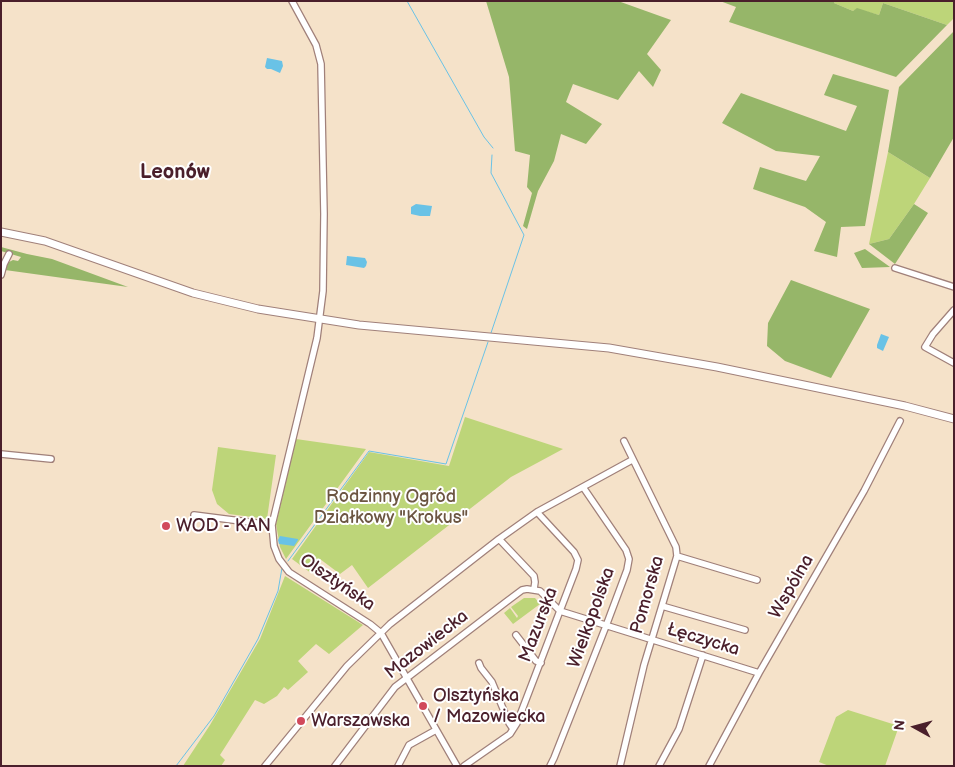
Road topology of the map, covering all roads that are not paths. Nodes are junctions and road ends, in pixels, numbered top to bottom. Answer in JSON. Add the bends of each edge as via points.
{"nodes":[{"id":1,"x":292,"y":1,"type":"edge"},
{"id":2,"x":1,"y":232,"type":"edge"},
{"id":3,"x":9,"y":254,"type":"dead end"},
{"id":4,"x":895,"y":268,"type":"dead end"},
{"id":5,"x":1,"y":275,"type":"edge"},
{"id":6,"x":954,"y":287,"type":"edge"},
{"id":7,"x":954,"y":310,"type":"edge"},
{"id":8,"x":320,"y":320,"type":"junction"},
{"id":9,"x":954,"y":362,"type":"edge"},
{"id":10,"x":954,"y":419,"type":"edge"},
{"id":11,"x":900,"y":421,"type":"dead end"},
{"id":12,"x":624,"y":441,"type":"dead end"},
{"id":13,"x":1,"y":454,"type":"edge"},
{"id":14,"x":51,"y":459,"type":"dead end"},
{"id":15,"x":632,"y":460,"type":"junction"},
{"id":16,"x":583,"y":487,"type":"junction"},
{"id":17,"x":537,"y":512,"type":"junction"},
{"id":18,"x":194,"y":515,"type":"dead end"},
{"id":19,"x":272,"y":524,"type":"junction"},
{"id":20,"x":499,"y":539,"type":"junction"},
{"id":21,"x":676,"y":556,"type":"junction"},
{"id":22,"x":758,"y":580,"type":"dead end"},
{"id":23,"x":534,"y":589,"type":"junction"},
{"id":24,"x":662,"y":606,"type":"junction"},
{"id":25,"x":560,"y":611,"type":"junction"},
{"id":26,"x":606,"y":626,"type":"junction"},
{"id":27,"x":745,"y":630,"type":"dead end"},
{"id":28,"x":381,"y":633,"type":"junction"},
{"id":29,"x":516,"y":635,"type":"dead end"},
{"id":30,"x":652,"y":639,"type":"junction"},
{"id":31,"x":703,"y":656,"type":"junction"},
{"id":32,"x":479,"y":663,"type":"dead end"},
{"id":33,"x":541,"y":663,"type":"junction"},
{"id":34,"x":759,"y":673,"type":"junction"},
{"id":35,"x":407,"y":678,"type":"junction"},
{"id":36,"x":513,"y":729,"type":"junction"},
{"id":37,"x":436,"y":730,"type":"junction"},
{"id":38,"x":265,"y":766,"type":"edge"},
{"id":39,"x":335,"y":766,"type":"edge"},
{"id":40,"x":398,"y":766,"type":"edge"},
{"id":41,"x":457,"y":766,"type":"edge"},
{"id":42,"x":464,"y":766,"type":"edge"},
{"id":43,"x":550,"y":766,"type":"edge"},
{"id":44,"x":620,"y":766,"type":"edge"},
{"id":45,"x":659,"y":766,"type":"edge"},
{"id":46,"x":709,"y":766,"type":"edge"}],
"edges":[{"from":1,"to":8,"type":"street","name":"Olsztyńska","via":[[316,45],[321,64],[324,214]]},
{"from":2,"to":8,"type":"main road","via":[[45,241],[193,293]]},
{"from":3,"to":5,"type":"street"},
{"from":4,"to":6,"type":"street"},
{"from":7,"to":9,"type":"street","via":[[925,347]]},
{"from":8,"to":10,"type":"main road","via":[[609,348],[717,366]]},
{"from":8,"to":19,"type":"street","name":"Olsztyńska"},
{"from":11,"to":34,"type":"street","name":"Wspólna","via":[[864,492]]},
{"from":12,"to":15,"type":"street","name":"Pomorska"},
{"from":13,"to":14,"type":"street"},
{"from":15,"to":16,"type":"street"},
{"from":15,"to":21,"type":"street","name":"Pomorska","via":[[676,548]]},
{"from":16,"to":17,"type":"street"},
{"from":16,"to":26,"type":"street","name":"Wielkopolska","via":[[629,559]]},
{"from":17,"to":20,"type":"street"},
{"from":17,"to":25,"type":"street","name":"Mazurska","via":[[578,560]]},
{"from":18,"to":19,"type":"street"},
{"from":19,"to":28,"type":"street","name":"Olsztyńska","via":[[276,554],[289,572]]},
{"from":20,"to":23,"type":"street","via":[[534,576]]},
{"from":20,"to":28,"type":"street"},
{"from":21,"to":22,"type":"street"},
{"from":21,"to":24,"type":"street","name":"Pomorska"},
{"from":23,"to":25,"type":"street","name":"Łęczycka"},
{"from":23,"to":35,"type":"street","name":"Mazowiecka","via":[[522,590]]},
{"from":24,"to":27,"type":"street"},
{"from":24,"to":30,"type":"street","name":"Pomorska"},
{"from":25,"to":26,"type":"street","name":"Łęczycka"},
{"from":25,"to":33,"type":"street","name":"Mazurska"},
{"from":26,"to":30,"type":"street","name":"Łęczycka"},
{"from":26,"to":43,"type":"street","name":"Wielkopolska"},
{"from":28,"to":35,"type":"street","name":"Olsztyńska"},
{"from":28,"to":38,"type":"street","via":[[347,666]]},
{"from":29,"to":33,"type":"street"},
{"from":30,"to":31,"type":"street","name":"Łęczycka"},
{"from":30,"to":44,"type":"street","name":"Pomorska"},
{"from":31,"to":34,"type":"street","name":"Łęczycka"},
{"from":31,"to":45,"type":"street","via":[[679,729]]},
{"from":32,"to":36,"type":"street","via":[[492,682]]},
{"from":33,"to":36,"type":"street","name":"Mazurska"},
{"from":34,"to":46,"type":"street","name":"Wspólna"},
{"from":35,"to":37,"type":"street","name":"Olsztyńska"},
{"from":35,"to":39,"type":"street","name":"Mazowiecka","via":[[395,687]]},
{"from":36,"to":42,"type":"street","name":"Mazurska"},
{"from":37,"to":40,"type":"street","via":[[409,745]]},
{"from":37,"to":41,"type":"street","name":"Olsztyńska"}]}
